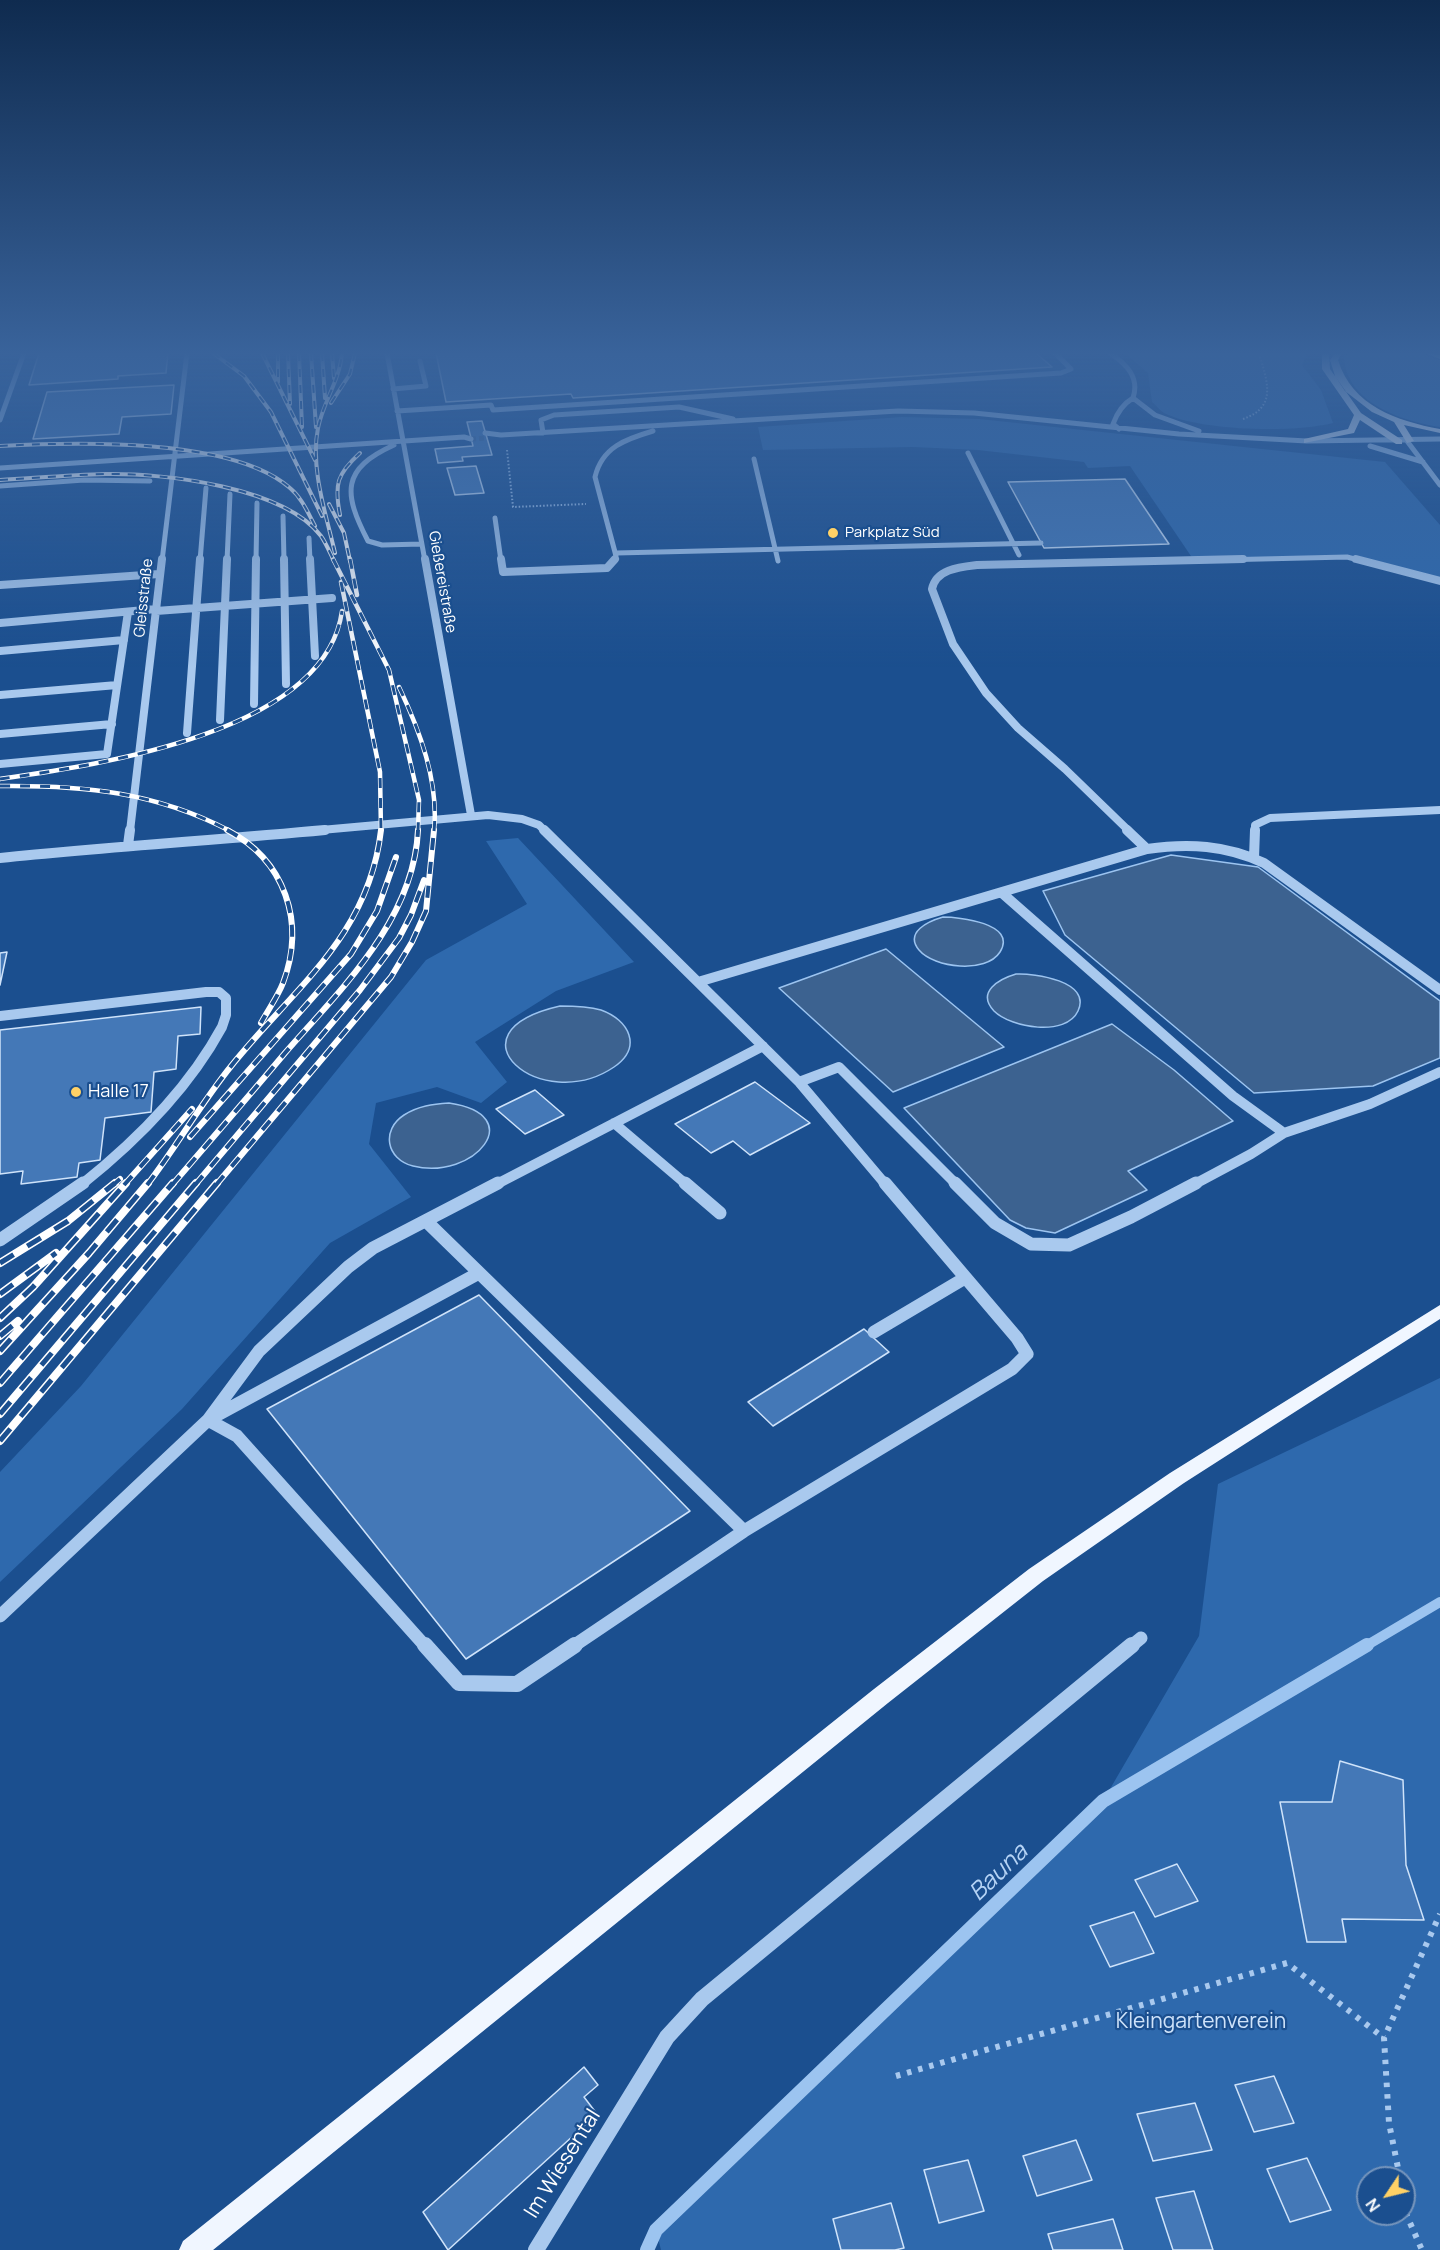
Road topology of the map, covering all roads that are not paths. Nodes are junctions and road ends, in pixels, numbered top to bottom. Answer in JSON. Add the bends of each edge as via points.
{"nodes":[{"id":1,"x":146,"y":458,"type":"edge"},
{"id":2,"x":175,"y":458,"type":"edge"},
{"id":3,"x":368,"y":458,"type":"edge"},
{"id":4,"x":406,"y":458,"type":"edge"},
{"id":5,"x":601,"y":458,"type":"edge"},
{"id":6,"x":970,"y":458,"type":"edge"},
{"id":7,"x":1411,"y":458,"type":"edge"},
{"id":8,"x":1420,"y":458,"type":"edge"},
{"id":9,"x":754,"y":459,"type":"dead end"},
{"id":10,"x":1423,"y":462,"type":"junction"},
{"id":11,"x":0,"y":468,"type":"edge"},
{"id":12,"x":150,"y":481,"type":"dead end"},
{"id":13,"x":1440,"y":485,"type":"edge"},
{"id":14,"x":0,"y":486,"type":"edge"},
{"id":15,"x":206,"y":488,"type":"dead end"},
{"id":16,"x":230,"y":494,"type":"dead end"},
{"id":17,"x":257,"y":503,"type":"dead end"},
{"id":18,"x":283,"y":516,"type":"dead end"},
{"id":19,"x":495,"y":518,"type":"dead end"},
{"id":20,"x":309,"y":538,"type":"dead end"},
{"id":21,"x":1013,"y":543,"type":"junction"},
{"id":22,"x":1041,"y":543,"type":"dead end"},
{"id":23,"x":422,"y":544,"type":"junction"},
{"id":24,"x":775,"y":549,"type":"junction"},
{"id":25,"x":616,"y":553,"type":"junction"},
{"id":26,"x":1019,"y":555,"type":"dead end"},
{"id":27,"x":778,"y":561,"type":"dead end"},
{"id":28,"x":159,"y":574,"type":"junction"},
{"id":29,"x":1440,"y":581,"type":"edge"},
{"id":30,"x":0,"y":585,"type":"edge"},
{"id":31,"x":332,"y":598,"type":"dead end"},
{"id":32,"x":313,"y":599,"type":"junction"},
{"id":33,"x":284,"y":601,"type":"junction"},
{"id":34,"x":255,"y":604,"type":"junction"},
{"id":35,"x":225,"y":606,"type":"junction"},
{"id":36,"x":196,"y":608,"type":"junction"},
{"id":37,"x":156,"y":610,"type":"junction"},
{"id":38,"x":128,"y":612,"type":"junction"},
{"id":39,"x":0,"y":623,"type":"edge"},
{"id":40,"x":124,"y":640,"type":"junction"},
{"id":41,"x":0,"y":651,"type":"edge"},
{"id":42,"x":315,"y":656,"type":"dead end"},
{"id":43,"x":286,"y":684,"type":"dead end"},
{"id":44,"x":117,"y":685,"type":"junction"},
{"id":45,"x":0,"y":695,"type":"edge"},
{"id":46,"x":254,"y":704,"type":"dead end"},
{"id":47,"x":220,"y":720,"type":"dead end"},
{"id":48,"x":112,"y":724,"type":"junction"},
{"id":49,"x":187,"y":733,"type":"dead end"},
{"id":50,"x":0,"y":734,"type":"edge"},
{"id":51,"x":0,"y":764,"type":"edge"},
{"id":52,"x":1440,"y":810,"type":"edge"},
{"id":53,"x":471,"y":815,"type":"junction"},
{"id":54,"x":128,"y":845,"type":"junction"},
{"id":55,"x":1147,"y":849,"type":"junction"},
{"id":56,"x":0,"y":858,"type":"edge"},
{"id":57,"x":1254,"y":858,"type":"junction"},
{"id":58,"x":1002,"y":893,"type":"junction"},
{"id":59,"x":698,"y":982,"type":"junction"},
{"id":60,"x":1440,"y":990,"type":"edge"},
{"id":61,"x":0,"y":1016,"type":"edge"},
{"id":62,"x":763,"y":1046,"type":"junction"},
{"id":63,"x":1440,"y":1072,"type":"edge"},
{"id":64,"x":799,"y":1082,"type":"junction"},
{"id":65,"x":614,"y":1123,"type":"junction"},
{"id":66,"x":1284,"y":1132,"type":"junction"},
{"id":67,"x":720,"y":1213,"type":"dead end"},
{"id":68,"x":426,"y":1221,"type":"junction"},
{"id":69,"x":0,"y":1240,"type":"edge"},
{"id":70,"x":479,"y":1273,"type":"junction"},
{"id":71,"x":965,"y":1278,"type":"junction"},
{"id":72,"x":1440,"y":1311,"type":"edge"},
{"id":73,"x":874,"y":1332,"type":"dead end"},
{"id":74,"x":207,"y":1420,"type":"junction"},
{"id":75,"x":744,"y":1531,"type":"junction"},
{"id":76,"x":0,"y":1616,"type":"edge"},
{"id":77,"x":1141,"y":1638,"type":"dead end"},
{"id":78,"x":192,"y":2250,"type":"edge"},
{"id":79,"x":536,"y":2250,"type":"edge"}],
"edges":[{"from":1,"to":11,"type":"street"},
{"from":2,"to":28,"type":"street","name":"Gleisstraße"},
{"from":3,"to":23,"type":"street","via":[[350,481],[352,505],[368,540],[382,545]]},
{"from":4,"to":23,"type":"street","name":"Gießereistraße"},
{"from":5,"to":25,"type":"street","via":[[595,477]]},
{"from":6,"to":21,"type":"street"},
{"from":7,"to":10,"type":"street"},
{"from":8,"to":10,"type":"street"},
{"from":9,"to":24,"type":"street"},
{"from":10,"to":13,"type":"street"},
{"from":12,"to":14,"type":"street","via":[[84,480]]},
{"from":15,"to":36,"type":"street"},
{"from":16,"to":35,"type":"street"},
{"from":17,"to":34,"type":"street"},
{"from":18,"to":33,"type":"street"},
{"from":19,"to":25,"type":"street","via":[[502,572],[607,568],[614,563]]},
{"from":20,"to":32,"type":"street"},
{"from":21,"to":22,"type":"street"},
{"from":21,"to":24,"type":"street"},
{"from":21,"to":26,"type":"street"},
{"from":23,"to":53,"type":"street","name":"Gießereistraße"},
{"from":24,"to":25,"type":"street"},
{"from":24,"to":27,"type":"street"},
{"from":28,"to":30,"type":"street"},
{"from":28,"to":37,"type":"street","name":"Gleisstraße"},
{"from":29,"to":55,"type":"street","via":[[1347,557],[984,565],[955,569],[935,578],[932,589],[953,644],[986,693]]},
{"from":31,"to":32,"type":"street"},
{"from":32,"to":33,"type":"street"},
{"from":32,"to":42,"type":"street"},
{"from":33,"to":34,"type":"street"},
{"from":33,"to":43,"type":"street"},
{"from":34,"to":35,"type":"street"},
{"from":34,"to":46,"type":"street"},
{"from":35,"to":36,"type":"street"},
{"from":35,"to":47,"type":"street"},
{"from":36,"to":37,"type":"street"},
{"from":36,"to":49,"type":"street"},
{"from":37,"to":38,"type":"street"},
{"from":37,"to":54,"type":"street","name":"Gleisstraße"},
{"from":38,"to":39,"type":"street"},
{"from":38,"to":40,"type":"street"},
{"from":40,"to":41,"type":"street"},
{"from":40,"to":44,"type":"street"},
{"from":44,"to":45,"type":"street"},
{"from":44,"to":48,"type":"street"},
{"from":48,"to":50,"type":"street"},
{"from":48,"to":51,"type":"street","via":[[107,754]]},
{"from":52,"to":57,"type":"street","via":[[1270,818],[1255,825]]},
{"from":53,"to":54,"type":"street"},
{"from":53,"to":59,"type":"street","via":[[499,814],[539,825]]},
{"from":54,"to":56,"type":"street"},
{"from":55,"to":57,"type":"street","via":[[1184,845],[1222,849]]},
{"from":55,"to":58,"type":"street"},
{"from":57,"to":60,"type":"street"},
{"from":58,"to":59,"type":"street"},
{"from":58,"to":66,"type":"street","via":[[1233,1096]]},
{"from":59,"to":62,"type":"street"},
{"from":61,"to":69,"type":"street","via":[[206,992],[219,992],[226,998],[226,1019],[176,1094],[119,1154]]},
{"from":62,"to":64,"type":"street"},
{"from":62,"to":65,"type":"street"},
{"from":63,"to":66,"type":"street","via":[[1370,1104]]},
{"from":64,"to":66,"type":"street","via":[[839,1067],[995,1223],[1031,1244],[1069,1245],[1231,1165]]},
{"from":64,"to":71,"type":"street"},
{"from":65,"to":67,"type":"street"},
{"from":65,"to":68,"type":"street"},
{"from":68,"to":70,"type":"street"},
{"from":68,"to":74,"type":"street","via":[[373,1248],[348,1267],[260,1351]]},
{"from":70,"to":74,"type":"street"},
{"from":70,"to":75,"type":"street"},
{"from":71,"to":73,"type":"street"},
{"from":71,"to":75,"type":"street","via":[[1027,1354],[1012,1369]]},
{"from":72,"to":78,"type":"main road","via":[[1176,1478],[1036,1575]]},
{"from":74,"to":75,"type":"street","via":[[237,1437],[459,1683],[518,1684]]},
{"from":74,"to":76,"type":"street"},
{"from":77,"to":79,"type":"street","name":"Im Wiesental","via":[[702,1999],[667,2037]]}]}
